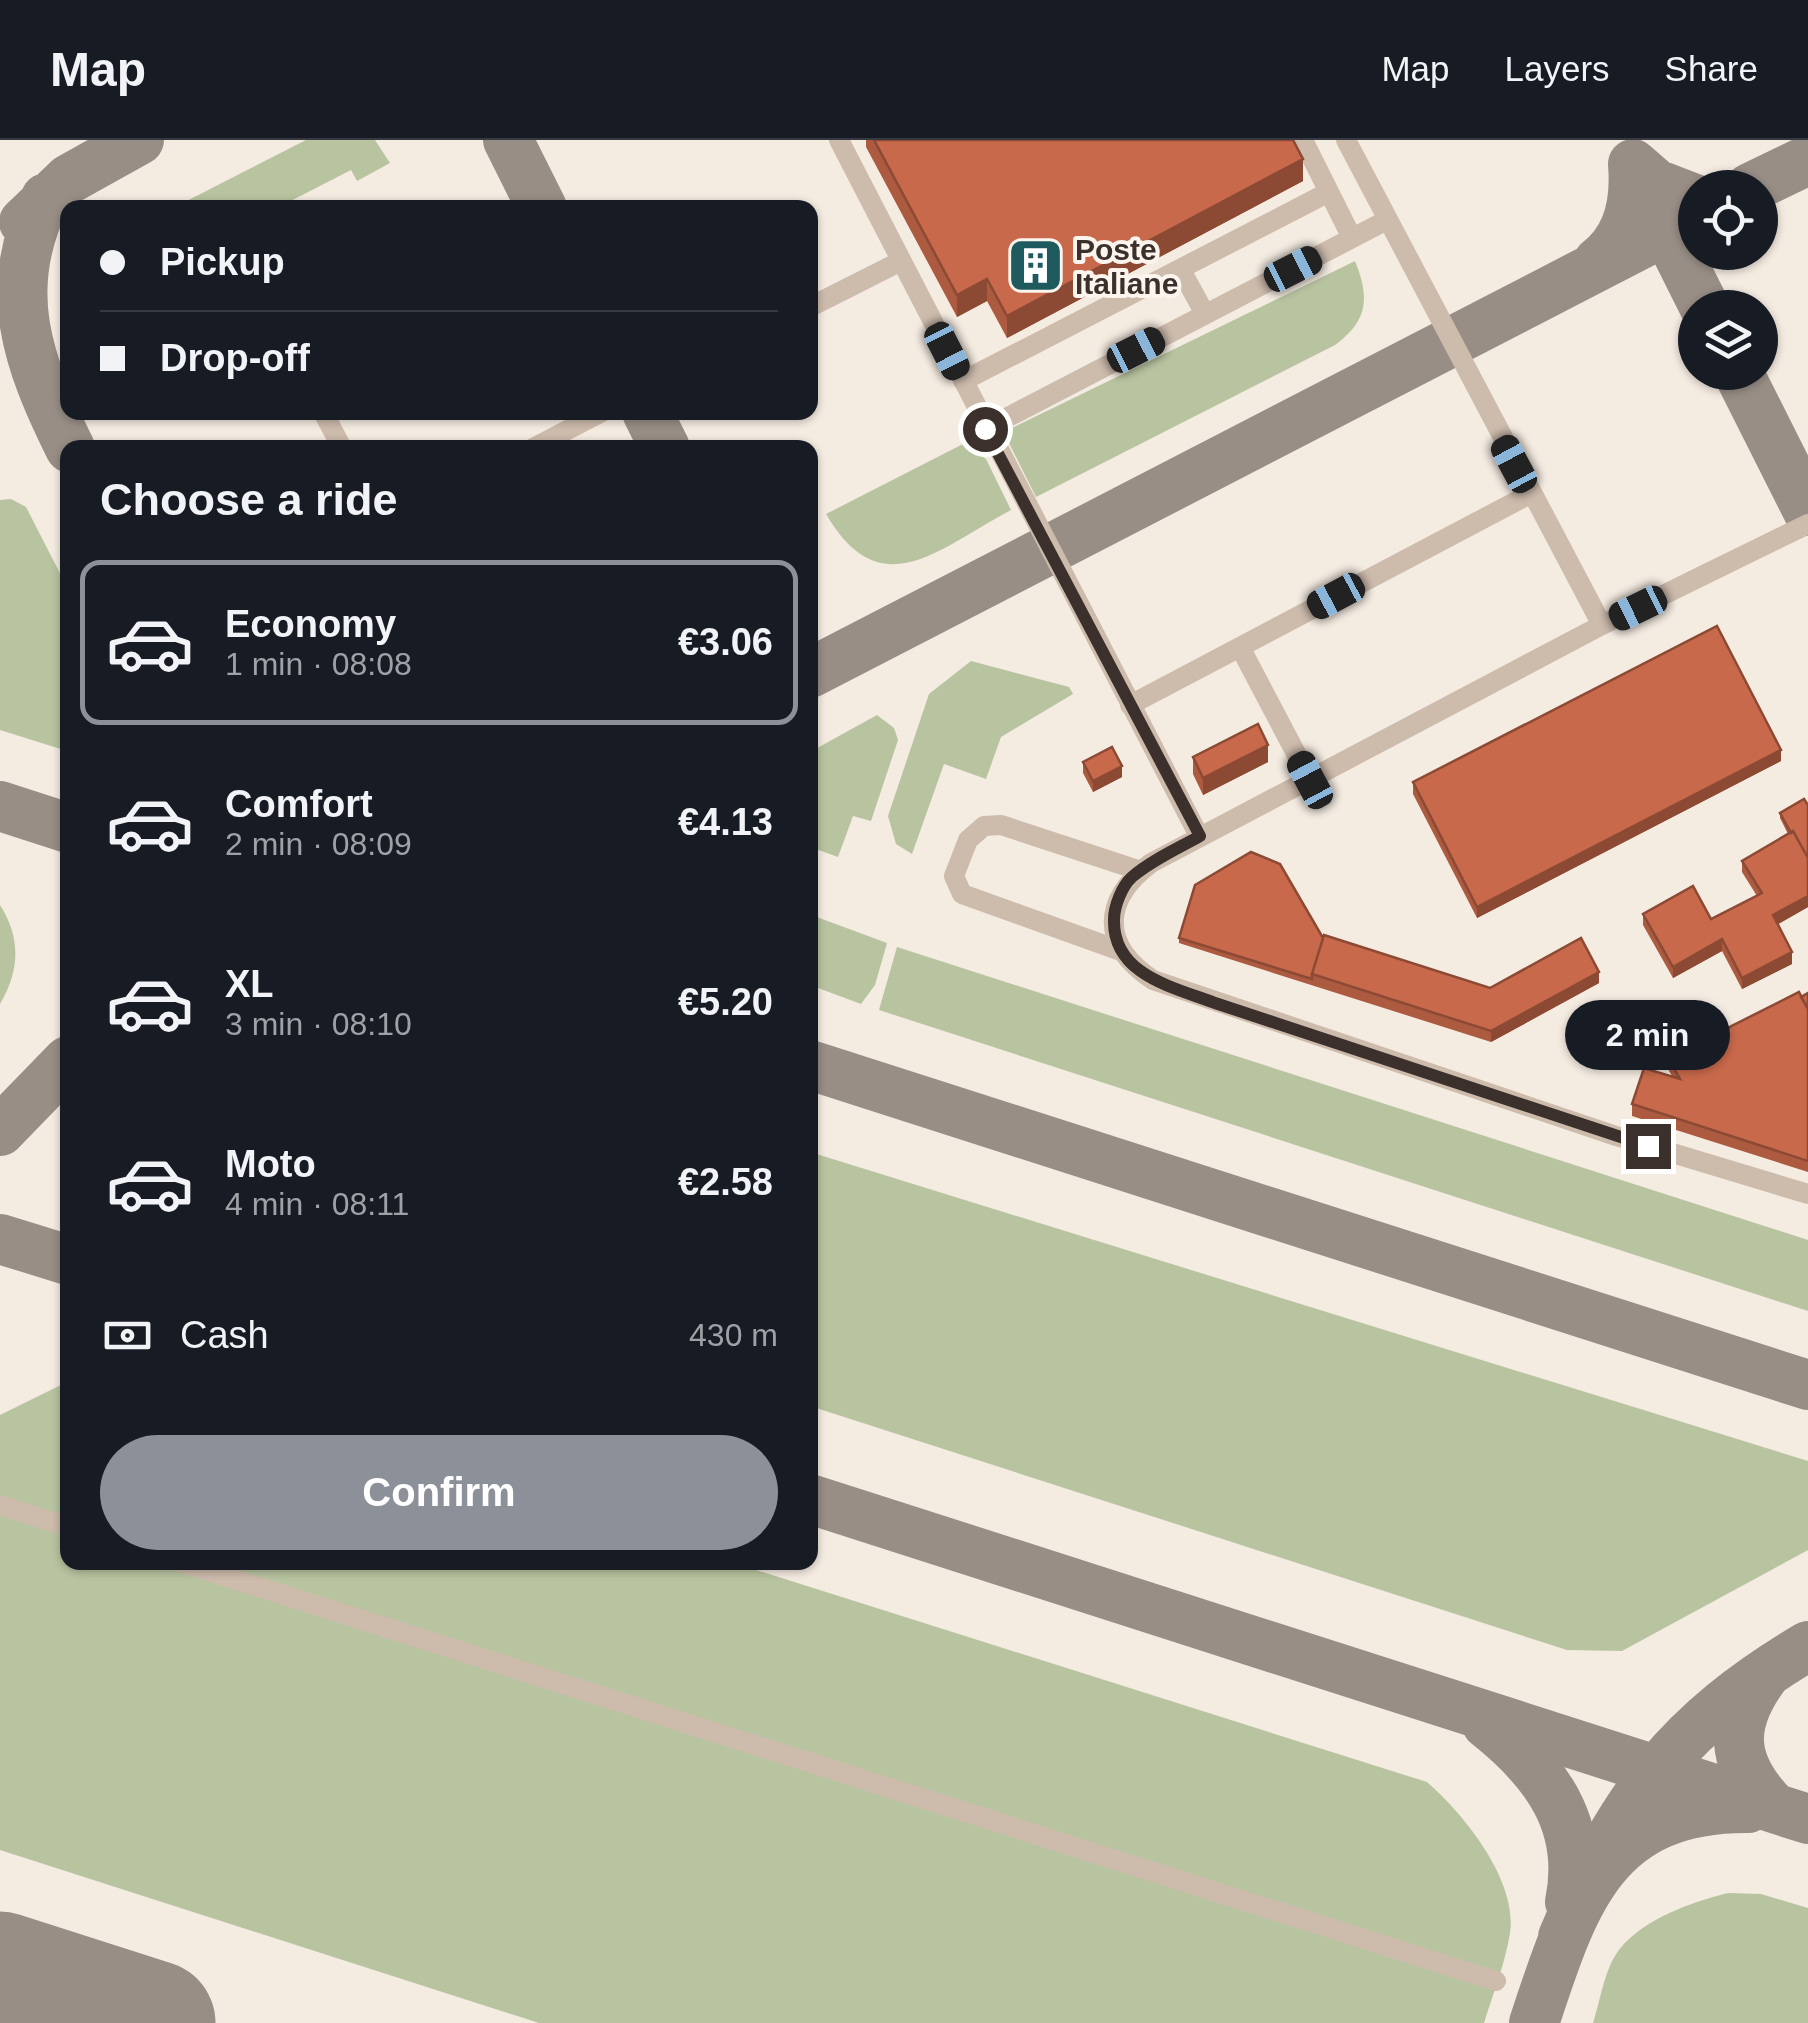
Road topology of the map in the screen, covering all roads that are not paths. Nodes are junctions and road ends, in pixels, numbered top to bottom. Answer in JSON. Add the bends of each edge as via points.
{"nodes":[{"id":1,"x":838,"y":140,"type":"edge"},
{"id":2,"x":1303,"y":140,"type":"edge"},
{"id":3,"x":1346,"y":140,"type":"edge"},
{"id":4,"x":1329,"y":192,"type":"junction"},
{"id":5,"x":1387,"y":220,"type":"junction"},
{"id":6,"x":1209,"y":230,"type":"edge"},
{"id":7,"x":1352,"y":238,"type":"junction"},
{"id":8,"x":1218,"y":250,"type":"junction"},
{"id":9,"x":901,"y":261,"type":"junction"},
{"id":10,"x":1181,"y":270,"type":"junction"},
{"id":11,"x":818,"y":303,"type":"edge"},
{"id":12,"x":1205,"y":314,"type":"junction"},
{"id":13,"x":962,"y":381,"type":"junction"},
{"id":14,"x":587,"y":420,"type":"edge"},
{"id":15,"x":985,"y":429,"type":"junction"},
{"id":16,"x":548,"y":440,"type":"edge"},
{"id":17,"x":1530,"y":494,"type":"junction"},
{"id":18,"x":1808,"y":524,"type":"edge"},
{"id":19,"x":1602,"y":626,"type":"junction"},
{"id":20,"x":1240,"y":648,"type":"junction"},
{"id":21,"x":1130,"y":705,"type":"junction"},
{"id":22,"x":1310,"y":780,"type":"junction"},
{"id":23,"x":1200,"y":836,"type":"junction"},
{"id":24,"x":1141,"y":871,"type":"junction"},
{"id":25,"x":1121,"y":951,"type":"junction"},
{"id":26,"x":1808,"y":1194,"type":"edge"},
{"id":27,"x":0,"y":1505,"type":"edge"},
{"id":28,"x":60,"y":1524,"type":"edge"},
{"id":29,"x":205,"y":1570,"type":"edge"},
{"id":30,"x":1496,"y":1982,"type":"dead end"}],
"edges":[{"from":1,"to":9,"type":"lane"},
{"from":2,"to":4,"type":"lane"},
{"from":3,"to":5,"type":"lane"},
{"from":4,"to":7,"type":"lane"},
{"from":4,"to":8,"type":"lane"},
{"from":5,"to":7,"type":"lane"},
{"from":5,"to":17,"type":"lane"},
{"from":6,"to":8,"type":"lane"},
{"from":7,"to":12,"type":"lane"},
{"from":8,"to":10,"type":"lane"},
{"from":9,"to":11,"type":"lane"},
{"from":9,"to":13,"type":"lane"},
{"from":10,"to":12,"type":"lane"},
{"from":10,"to":13,"type":"lane"},
{"from":12,"to":15,"type":"lane"},
{"from":13,"to":15,"type":"lane"},
{"from":14,"to":16,"type":"lane"},
{"from":15,"to":21,"type":"lane"},
{"from":17,"to":19,"type":"lane"},
{"from":17,"to":20,"type":"lane"},
{"from":18,"to":19,"type":"lane"},
{"from":19,"to":22,"type":"lane"},
{"from":20,"to":21,"type":"lane"},
{"from":20,"to":22,"type":"lane"},
{"from":21,"to":23,"type":"lane"},
{"from":22,"to":23,"type":"lane"},
{"from":23,"to":24,"type":"lane"},
{"from":24,"to":25,"type":"lane","via":[[1128,880],[1115,906]]},
{"from":24,"to":25,"type":"lane","via":[[1002,825],[984,826],[968,840],[954,876],[962,894],[988,907]]},
{"from":25,"to":26,"type":"lane","via":[[1153,980],[1215,1003]]},
{"from":27,"to":28,"type":"lane"},
{"from":29,"to":30,"type":"lane"}]}
